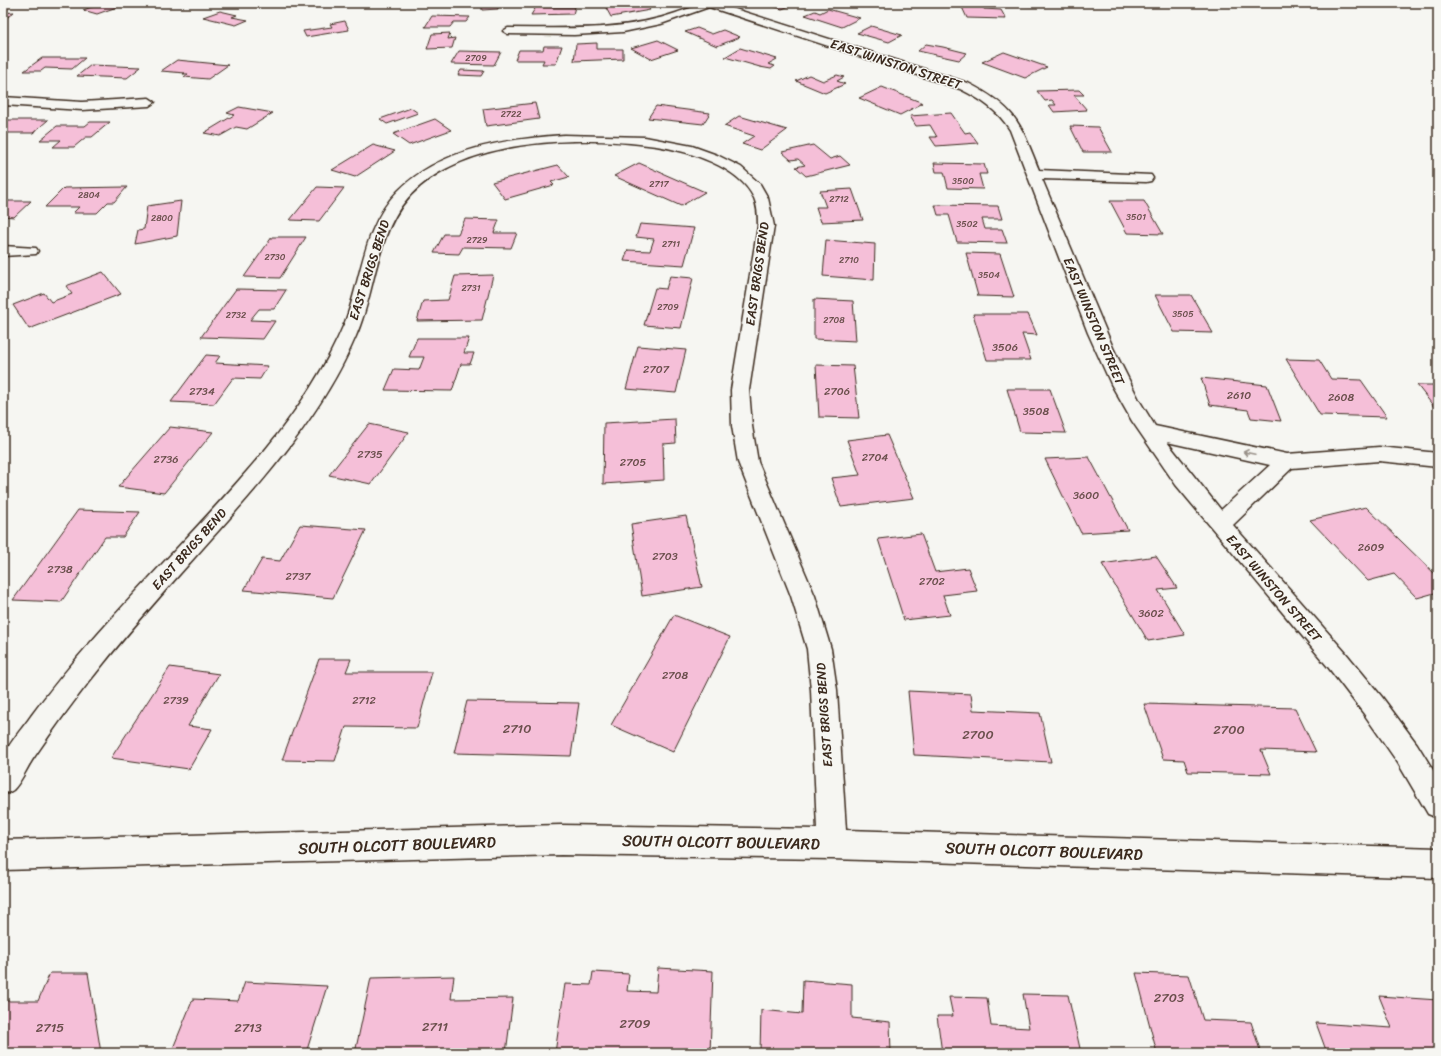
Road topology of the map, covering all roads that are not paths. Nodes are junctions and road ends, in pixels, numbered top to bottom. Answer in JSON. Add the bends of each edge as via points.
{"nodes":[{"id":1,"x":707,"y":3,"type":"edge"},
{"id":2,"x":508,"y":31,"type":"dead end"},
{"id":3,"x":3,"y":101,"type":"edge"},
{"id":4,"x":149,"y":102,"type":"dead end"},
{"id":5,"x":1034,"y":174,"type":"junction"},
{"id":6,"x":1146,"y":178,"type":"dead end"},
{"id":7,"x":3,"y":251,"type":"edge"},
{"id":8,"x":30,"y":251,"type":"dead end"},
{"id":9,"x":1148,"y":432,"type":"junction"},
{"id":10,"x":1438,"y":460,"type":"edge"},
{"id":11,"x":1288,"y":461,"type":"junction"},
{"id":12,"x":1220,"y":524,"type":"junction"},
{"id":13,"x":3,"y":781,"type":"edge"},
{"id":14,"x":1438,"y":804,"type":"edge"},
{"id":15,"x":832,"y":844,"type":"junction"},
{"id":16,"x":3,"y":855,"type":"edge"},
{"id":17,"x":1438,"y":863,"type":"edge"}],
"edges":[{"from":1,"to":2,"type":"street","via":[[669,19],[622,29]]},
{"from":1,"to":5,"type":"street","name":"EAST WINSTON STREET","via":[[948,80],[978,93],[1011,119]]},
{"from":3,"to":4,"type":"street","via":[[82,106]]},
{"from":5,"to":6,"type":"street"},
{"from":5,"to":9,"type":"street","name":"EAST WINSTON STREET","via":[[1106,357]]},
{"from":7,"to":8,"type":"street"},
{"from":11,"to":9,"type":"street","one_way":true},
{"from":9,"to":12,"type":"street","name":"EAST WINSTON STREET"},
{"from":10,"to":11,"type":"street","via":[[1379,454]]},
{"from":11,"to":12,"type":"street"},
{"from":12,"to":14,"type":"street","name":"EAST WINSTON STREET","via":[[1381,715]]},
{"from":13,"to":15,"type":"street","name":"EAST BRIGS BEND","via":[[63,694],[110,636],[258,473],[287,437],[332,366],[347,337],[358,309],[381,223],[400,197],[417,181],[436,169],[514,143],[567,138],[636,140],[700,152],[720,161],[750,183],[760,197],[764,209],[766,226],[740,390],[742,426],[748,462],[803,596],[819,649],[824,690]]},
{"from":15,"to":16,"type":"street","name":"SOUTH OLCOTT BOULEVARD","via":[[562,840]]},
{"from":15,"to":17,"type":"street","name":"SOUTH OLCOTT BOULEVARD"}]}
